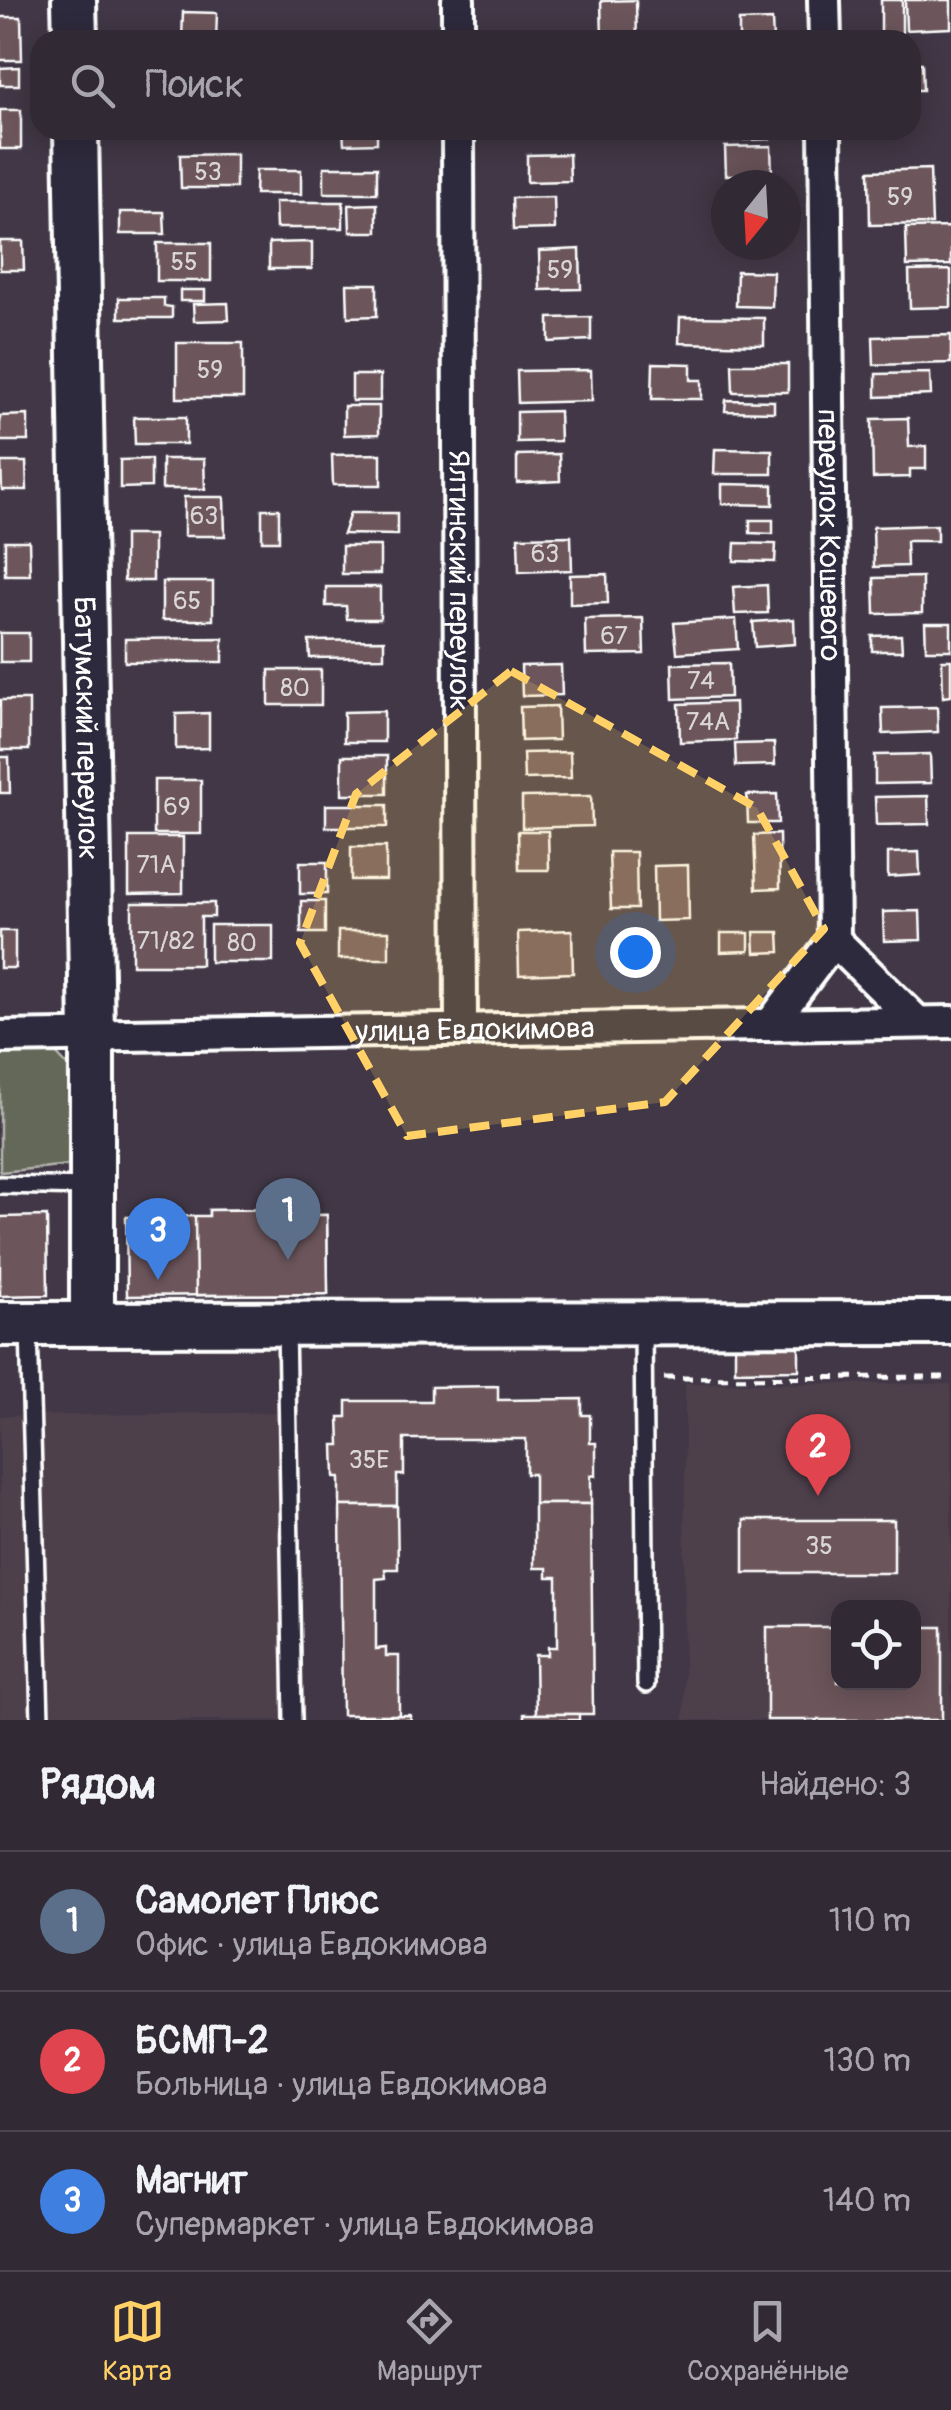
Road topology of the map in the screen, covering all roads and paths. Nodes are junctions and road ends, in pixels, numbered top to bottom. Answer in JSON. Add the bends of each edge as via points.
{"nodes":[{"id":1,"x":74,"y":0,"type":"edge"},
{"id":2,"x":458,"y":0,"type":"edge"},
{"id":3,"x":824,"y":0,"type":"edge"},
{"id":4,"x":75,"y":30,"type":"edge"},
{"id":5,"x":458,"y":30,"type":"edge"},
{"id":6,"x":824,"y":30,"type":"edge"},
{"id":7,"x":76,"y":140,"type":"edge"},
{"id":8,"x":458,"y":140,"type":"edge"},
{"id":9,"x":826,"y":140,"type":"edge"},
{"id":10,"x":834,"y":940,"type":"junction"},
{"id":11,"x":917,"y":1022,"type":"junction"},
{"id":12,"x":951,"y":1022,"type":"edge"},
{"id":13,"x":770,"y":1024,"type":"junction"},
{"id":14,"x":461,"y":1030,"type":"junction"},
{"id":15,"x":92,"y":1035,"type":"junction"},
{"id":16,"x":0,"y":1037,"type":"edge"},
{"id":17,"x":0,"y":1186,"type":"edge"},
{"id":18,"x":92,"y":1188,"type":"junction"},
{"id":19,"x":92,"y":1323,"type":"junction"},
{"id":20,"x":951,"y":1323,"type":"edge"},
{"id":21,"x":15,"y":1324,"type":"edge"},
{"id":22,"x":643,"y":1324,"type":"junction"},
{"id":23,"x":286,"y":1325,"type":"junction"},
{"id":24,"x":951,"y":1376,"type":"edge"},
{"id":25,"x":645,"y":1378,"type":"junction"},
{"id":26,"x":646,"y":1684,"type":"dead end"},
{"id":27,"x":40,"y":1720,"type":"edge"},
{"id":28,"x":293,"y":1720,"type":"edge"}],
"edges":[{"from":1,"to":4,"type":"street"},
{"from":2,"to":5,"type":"street"},
{"from":3,"to":6,"type":"street"},
{"from":7,"to":15,"type":"street","name":"Батумский переулок"},
{"from":8,"to":14,"type":"street","name":"Ялтинский переулок"},
{"from":9,"to":10,"type":"street","name":"переулок Кошевого"},
{"from":10,"to":11,"type":"street"},
{"from":10,"to":13,"type":"street"},
{"from":11,"to":12,"type":"street","name":"улица Евдокимова"},
{"from":11,"to":13,"type":"street","name":"улица Евдокимова"},
{"from":13,"to":14,"type":"street","name":"улица Евдокимова"},
{"from":14,"to":15,"type":"street","name":"улица Евдокимова"},
{"from":15,"to":16,"type":"street","name":"улица Евдокимова"},
{"from":15,"to":18,"type":"street","name":"Батумский переулок"},
{"from":17,"to":18,"type":"lane"},
{"from":18,"to":19,"type":"street","name":"Батумский переулок"},
{"from":19,"to":21,"type":"street"},
{"from":19,"to":23,"type":"street"},
{"from":20,"to":22,"type":"street"},
{"from":21,"to":27,"type":"lane"},
{"from":22,"to":23,"type":"street"},
{"from":22,"to":25,"type":"lane"},
{"from":23,"to":28,"type":"lane"},
{"from":24,"to":25,"type":"path"},
{"from":25,"to":26,"type":"lane"}]}
